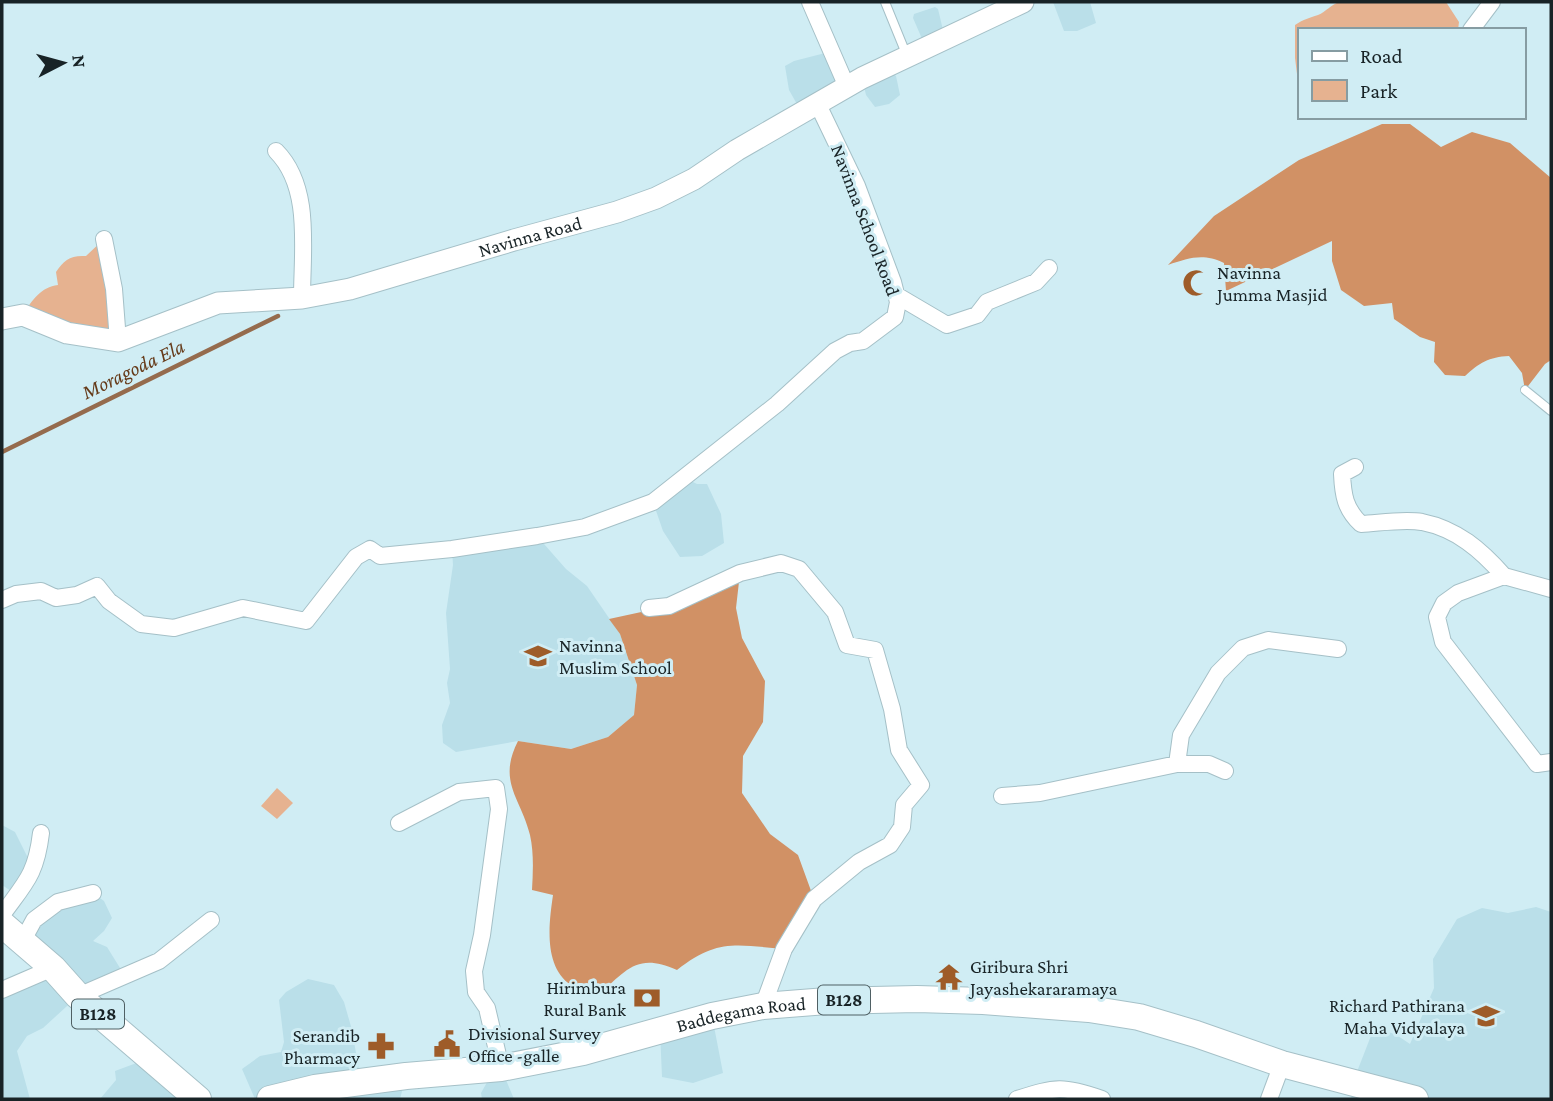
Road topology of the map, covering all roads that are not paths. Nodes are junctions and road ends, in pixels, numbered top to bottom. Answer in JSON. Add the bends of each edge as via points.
{"nodes":[{"id":1,"x":810,"y":2,"type":"edge"},
{"id":2,"x":885,"y":2,"type":"edge"},
{"id":3,"x":1018,"y":2,"type":"edge"},
{"id":4,"x":1492,"y":2,"type":"edge"},
{"id":5,"x":1472,"y":28,"type":"edge"},
{"id":6,"x":907,"y":56,"type":"junction"},
{"id":7,"x":847,"y":87,"type":"junction"},
{"id":8,"x":816,"y":105,"type":"junction"},
{"id":9,"x":275,"y":151,"type":"dead end"},
{"id":10,"x":104,"y":239,"type":"dead end"},
{"id":11,"x":1049,"y":268,"type":"dead end"},
{"id":12,"x":896,"y":295,"type":"junction"},
{"id":13,"x":302,"y":298,"type":"junction"},
{"id":14,"x":2,"y":319,"type":"edge"},
{"id":15,"x":118,"y":341,"type":"junction"},
{"id":16,"x":1525,"y":390,"type":"dead end"},
{"id":17,"x":1551,"y":411,"type":"edge"},
{"id":18,"x":1355,"y":467,"type":"dead end"},
{"id":19,"x":1504,"y":576,"type":"junction"},
{"id":20,"x":1551,"y":589,"type":"edge"},
{"id":21,"x":2,"y":600,"type":"edge"},
{"id":22,"x":649,"y":608,"type":"dead end"},
{"id":23,"x":1338,"y":649,"type":"dead end"},
{"id":24,"x":1551,"y":762,"type":"edge"},
{"id":25,"x":1177,"y":764,"type":"junction"},
{"id":26,"x":1225,"y":771,"type":"dead end"},
{"id":27,"x":1002,"y":796,"type":"dead end"},
{"id":28,"x":399,"y":823,"type":"dead end"},
{"id":29,"x":41,"y":833,"type":"dead end"},
{"id":30,"x":93,"y":893,"type":"dead end"},
{"id":31,"x":2,"y":915,"type":"edge"},
{"id":32,"x":211,"y":920,"type":"dead end"},
{"id":33,"x":2,"y":924,"type":"edge"},
{"id":34,"x":22,"y":943,"type":"junction"},
{"id":35,"x":53,"y":968,"type":"junction"},
{"id":36,"x":2,"y":990,"type":"edge"},
{"id":37,"x":78,"y":996,"type":"junction"},
{"id":38,"x":764,"y":1006,"type":"junction"},
{"id":39,"x":1282,"y":1064,"type":"junction"},
{"id":40,"x":501,"y":1068,"type":"junction"},
{"id":41,"x":198,"y":1099,"type":"edge"},
{"id":42,"x":270,"y":1099,"type":"edge"},
{"id":43,"x":1017,"y":1099,"type":"edge"},
{"id":44,"x":1102,"y":1099,"type":"edge"},
{"id":45,"x":1269,"y":1099,"type":"edge"},
{"id":46,"x":1415,"y":1099,"type":"edge"}],
"edges":[{"from":1,"to":7,"type":"street"},
{"from":2,"to":6,"type":"lane"},
{"from":3,"to":6,"type":"street","name":"Navinna Road"},
{"from":4,"to":5,"type":"street"},
{"from":6,"to":7,"type":"street","name":"Navinna Road"},
{"from":7,"to":8,"type":"street","name":"Navinna Road"},
{"from":8,"to":12,"type":"street","name":"Navinna School Road","via":[[857,186]]},
{"from":8,"to":13,"type":"street","name":"Navinna Road","via":[[694,180],[656,198],[350,289]]},
{"from":9,"to":13,"type":"street","via":[[294,175],[301,211]]},
{"from":10,"to":15,"type":"street"},
{"from":11,"to":12,"type":"street","via":[[1036,282],[1007,292],[987,302],[977,315],[947,326]]},
{"from":12,"to":21,"type":"street","name":"Navinna School Road","via":[[895,317],[863,341],[835,351],[660,498],[596,523],[452,549],[380,556],[370,549],[356,557],[306,621],[243,608],[174,628],[141,624],[97,586],[77,595],[56,597],[41,591]]},
{"from":13,"to":15,"type":"street","name":"Navinna Road","via":[[218,303]]},
{"from":14,"to":15,"type":"street","name":"Navinna Road","via":[[23,315],[67,333]]},
{"from":16,"to":17,"type":"lane"},
{"from":18,"to":19,"type":"street","via":[[1342,474],[1343,494],[1349,513],[1361,524],[1421,522],[1453,532],[1478,548]]},
{"from":19,"to":20,"type":"street"},
{"from":19,"to":24,"type":"street","via":[[1444,603],[1437,617],[1443,642],[1537,764]]},
{"from":22,"to":38,"type":"street","via":[[669,606],[750,571],[781,563],[799,569],[835,612],[847,645],[875,650],[899,750],[921,785],[904,805],[902,827],[890,845],[859,862],[814,899],[784,948]]},
{"from":23,"to":25,"type":"street","via":[[1268,640],[1242,648],[1218,673],[1181,735]]},
{"from":25,"to":26,"type":"street","via":[[1209,764]]},
{"from":25,"to":27,"type":"street","via":[[1040,793]]},
{"from":28,"to":40,"type":"street","via":[[459,792],[496,788],[499,810],[474,971],[476,992],[486,1008]]},
{"from":29,"to":31,"type":"street","via":[[26,883]]},
{"from":30,"to":34,"type":"street","via":[[58,902],[34,920]]},
{"from":32,"to":37,"type":"street","via":[[159,961]]},
{"from":33,"to":34,"type":"main road","number":"B128"},
{"from":34,"to":35,"type":"main road","number":"B128"},
{"from":35,"to":36,"type":"street"},
{"from":35,"to":37,"type":"main road","number":"B128"},
{"from":37,"to":41,"type":"main road","number":"B128"},
{"from":38,"to":39,"type":"main road","name":"Baddegama Road","number":"B128","via":[[917,999],[1089,1009],[1139,1017]]},
{"from":38,"to":40,"type":"main road","name":"Baddegama Road","number":"B128"},
{"from":39,"to":45,"type":"street"},
{"from":39,"to":46,"type":"main road","name":"Baddegama Road","number":"B128"},
{"from":40,"to":42,"type":"main road","name":"Baddegama Road","number":"B128","via":[[315,1088]]},
{"from":43,"to":44,"type":"street","via":[[1053,1088],[1074,1089]]}]}
